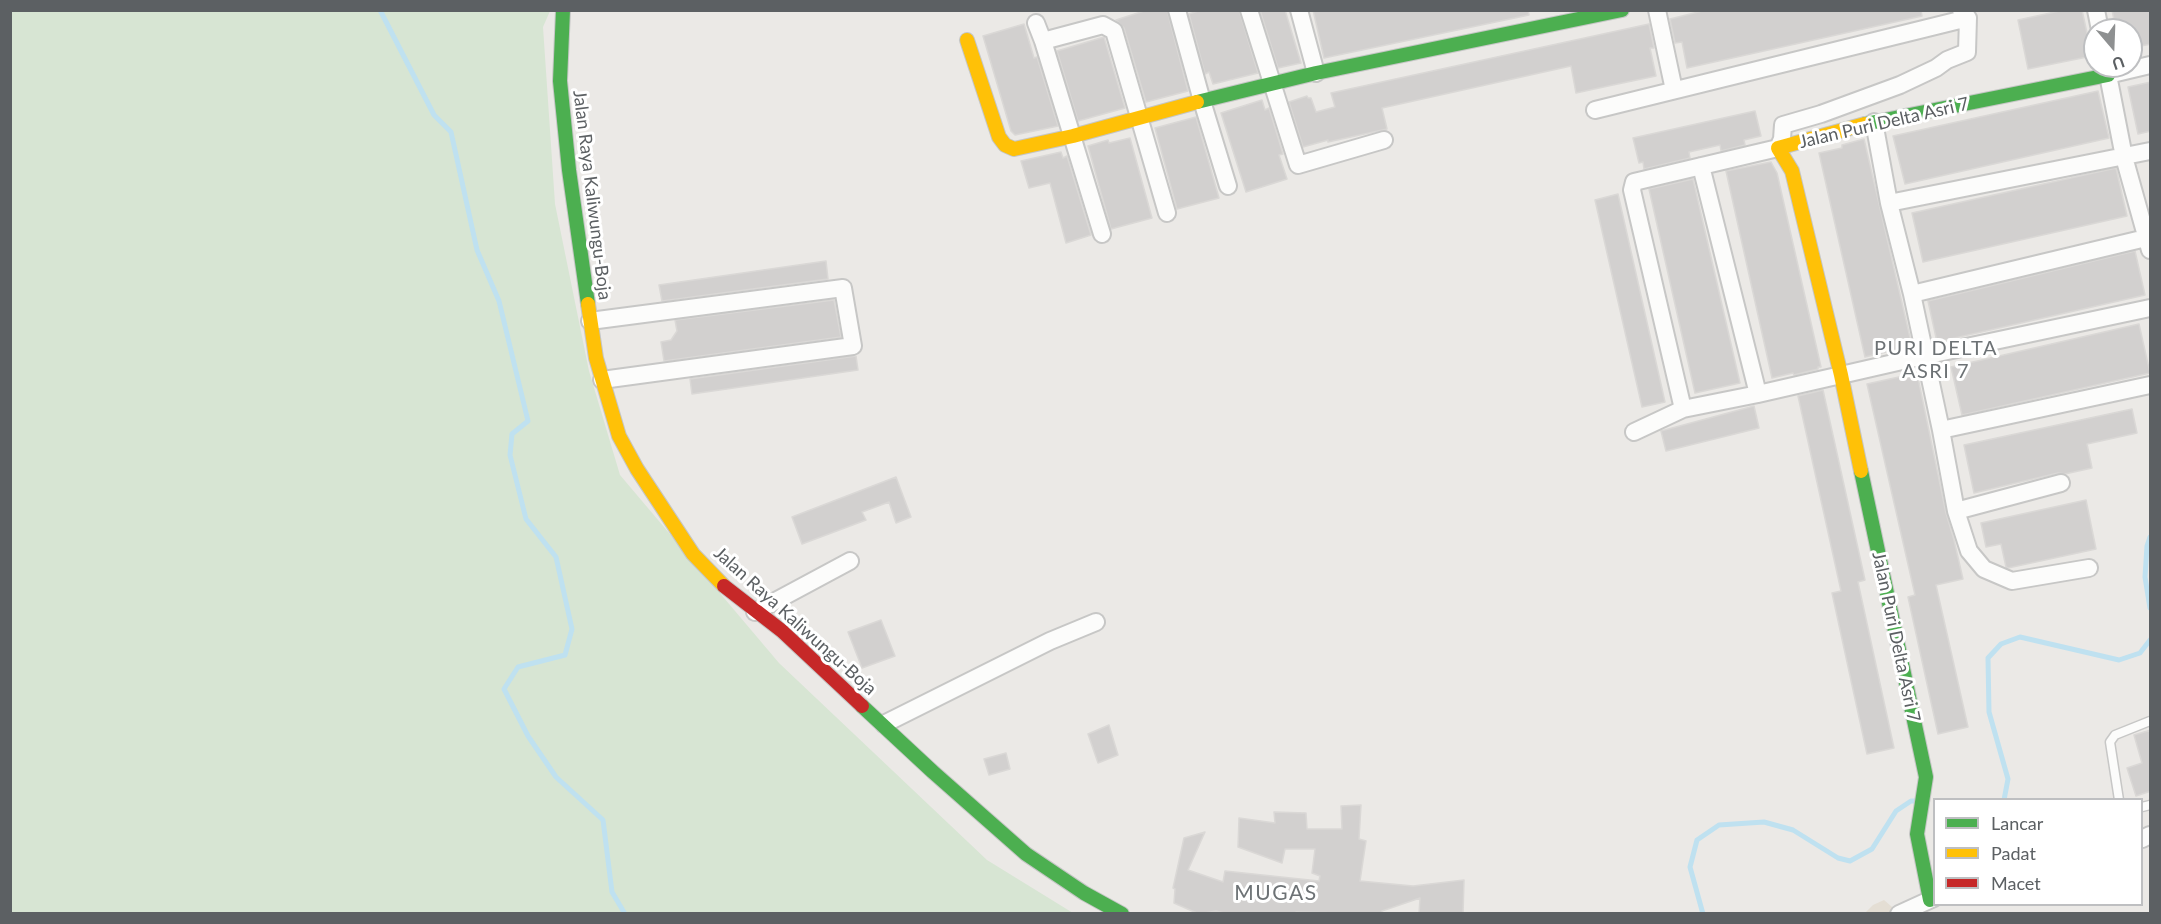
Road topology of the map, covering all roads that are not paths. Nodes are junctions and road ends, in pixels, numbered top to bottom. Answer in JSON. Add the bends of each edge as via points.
{"nodes":[{"id":1,"x":562,"y":10,"type":"edge"},
{"id":2,"x":1177,"y":10,"type":"edge"},
{"id":3,"x":1249,"y":10,"type":"edge"},
{"id":4,"x":1299,"y":10,"type":"edge"},
{"id":5,"x":1622,"y":10,"type":"edge"},
{"id":6,"x":1657,"y":10,"type":"edge"},
{"id":7,"x":1964,"y":14,"type":"edge"},
{"id":8,"x":1036,"y":23,"type":"dead end"},
{"id":9,"x":967,"y":39,"type":"dead end"},
{"id":10,"x":1043,"y":41,"type":"junction"},
{"id":11,"x":1316,"y":73,"type":"junction"},
{"id":12,"x":2083,"y":76,"type":"edge"},
{"id":13,"x":2109,"y":78,"type":"edge"},
{"id":14,"x":1272,"y":84,"type":"junction"},
{"id":15,"x":1674,"y":90,"type":"junction"},
{"id":16,"x":1202,"y":101,"type":"junction"},
{"id":17,"x":1595,"y":110,"type":"dead end"},
{"id":18,"x":1139,"y":118,"type":"junction"},
{"id":19,"x":1874,"y":122,"type":"junction"},
{"id":20,"x":1073,"y":136,"type":"junction"},
{"id":21,"x":1384,"y":140,"type":"dead end"},
{"id":22,"x":1778,"y":148,"type":"junction"},
{"id":23,"x":2151,"y":151,"type":"edge"},
{"id":24,"x":2124,"y":157,"type":"junction"},
{"id":25,"x":1701,"y":166,"type":"junction"},
{"id":26,"x":1228,"y":186,"type":"dead end"},
{"id":27,"x":1889,"y":203,"type":"junction"},
{"id":28,"x":1167,"y":213,"type":"dead end"},
{"id":29,"x":1102,"y":234,"type":"dead end"},
{"id":30,"x":2150,"y":242,"type":"edge"},
{"id":31,"x":1912,"y":294,"type":"junction"},
{"id":32,"x":2151,"y":308,"type":"edge"},
{"id":33,"x":590,"y":321,"type":"junction"},
{"id":34,"x":1924,"y":356,"type":"junction"},
{"id":35,"x":1841,"y":375,"type":"junction"},
{"id":36,"x":602,"y":380,"type":"junction"},
{"id":37,"x":2151,"y":385,"type":"edge"},
{"id":38,"x":1758,"y":394,"type":"junction"},
{"id":39,"x":1683,"y":409,"type":"junction"},
{"id":40,"x":1941,"y":430,"type":"junction"},
{"id":41,"x":1634,"y":432,"type":"dead end"},
{"id":42,"x":2061,"y":483,"type":"dead end"},
{"id":43,"x":1956,"y":511,"type":"junction"},
{"id":44,"x":850,"y":561,"type":"dead end"},
{"id":45,"x":2089,"y":568,"type":"dead end"},
{"id":46,"x":755,"y":612,"type":"junction"},
{"id":47,"x":1096,"y":622,"type":"dead end"},
{"id":48,"x":2151,"y":721,"type":"edge"},
{"id":49,"x":884,"y":724,"type":"junction"},
{"id":50,"x":2120,"y":798,"type":"edge"},
{"id":51,"x":1932,"y":899,"type":"edge"},
{"id":52,"x":1122,"y":914,"type":"edge"},
{"id":53,"x":1899,"y":914,"type":"edge"}],
"edges":[{"from":1,"to":33,"type":"street","name":"Jalan Raya Kaliwungu-Boja","via":[[560,81]]},
{"from":2,"to":16,"type":"street"},
{"from":3,"to":14,"type":"street"},
{"from":4,"to":11,"type":"street"},
{"from":5,"to":11,"type":"street"},
{"from":6,"to":15,"type":"street"},
{"from":7,"to":15,"type":"street"},
{"from":7,"to":22,"type":"street","via":[[1967,52],[1900,85],[1783,124]]},
{"from":8,"to":10,"type":"street"},
{"from":9,"to":20,"type":"street","via":[[1005,145],[1014,149]]},
{"from":10,"to":18,"type":"street","via":[[1103,25],[1114,31]]},
{"from":10,"to":20,"type":"street"},
{"from":11,"to":14,"type":"street"},
{"from":12,"to":19,"type":"street","name":"Jalan Puri Delta Asri 7"},
{"from":13,"to":24,"type":"street"},
{"from":14,"to":16,"type":"street"},
{"from":14,"to":21,"type":"street","via":[[1298,165]]},
{"from":15,"to":17,"type":"street"},
{"from":16,"to":18,"type":"street"},
{"from":16,"to":26,"type":"street"},
{"from":18,"to":20,"type":"street"},
{"from":18,"to":28,"type":"street"},
{"from":19,"to":22,"type":"street","name":"Jalan Puri Delta Asri 7"},
{"from":19,"to":27,"type":"street"},
{"from":20,"to":29,"type":"street"},
{"from":22,"to":25,"type":"street"},
{"from":22,"to":35,"type":"street","name":"Jalan Puri Delta Asri 7","via":[[1792,171]]},
{"from":23,"to":24,"type":"street"},
{"from":24,"to":27,"type":"street"},
{"from":24,"to":30,"type":"street"},
{"from":25,"to":38,"type":"street"},
{"from":25,"to":39,"type":"street","via":[[1634,182],[1632,190]]},
{"from":27,"to":31,"type":"street"},
{"from":30,"to":31,"type":"street"},
{"from":31,"to":34,"type":"street"},
{"from":32,"to":34,"type":"street"},
{"from":33,"to":36,"type":"street","name":"Jalan Raya Kaliwungu-Boja"},
{"from":33,"to":36,"type":"street","via":[[843,288],[853,346]]},
{"from":34,"to":35,"type":"street"},
{"from":34,"to":40,"type":"street"},
{"from":35,"to":38,"type":"street"},
{"from":35,"to":51,"type":"street","name":"Jalan Puri Delta Asri 7","via":[[1926,777],[1917,834]]},
{"from":36,"to":46,"type":"street","name":"Jalan Raya Kaliwungu-Boja","via":[[619,436],[663,511],[716,580]]},
{"from":37,"to":40,"type":"street"},
{"from":38,"to":39,"type":"street"},
{"from":39,"to":41,"type":"street"},
{"from":40,"to":43,"type":"street"},
{"from":42,"to":43,"type":"street"},
{"from":43,"to":45,"type":"street","via":[[1968,551],[1984,569],[2012,581]]},
{"from":44,"to":46,"type":"street"},
{"from":46,"to":49,"type":"street","name":"Jalan Raya Kaliwungu-Boja","via":[[782,631]]},
{"from":47,"to":49,"type":"street"},
{"from":48,"to":50,"type":"lane","via":[[2115,735],[2110,742]]},
{"from":49,"to":52,"type":"street","name":"Jalan Raya Kaliwungu-Boja","via":[[1026,854]]},
{"from":51,"to":53,"type":"street"}]}
